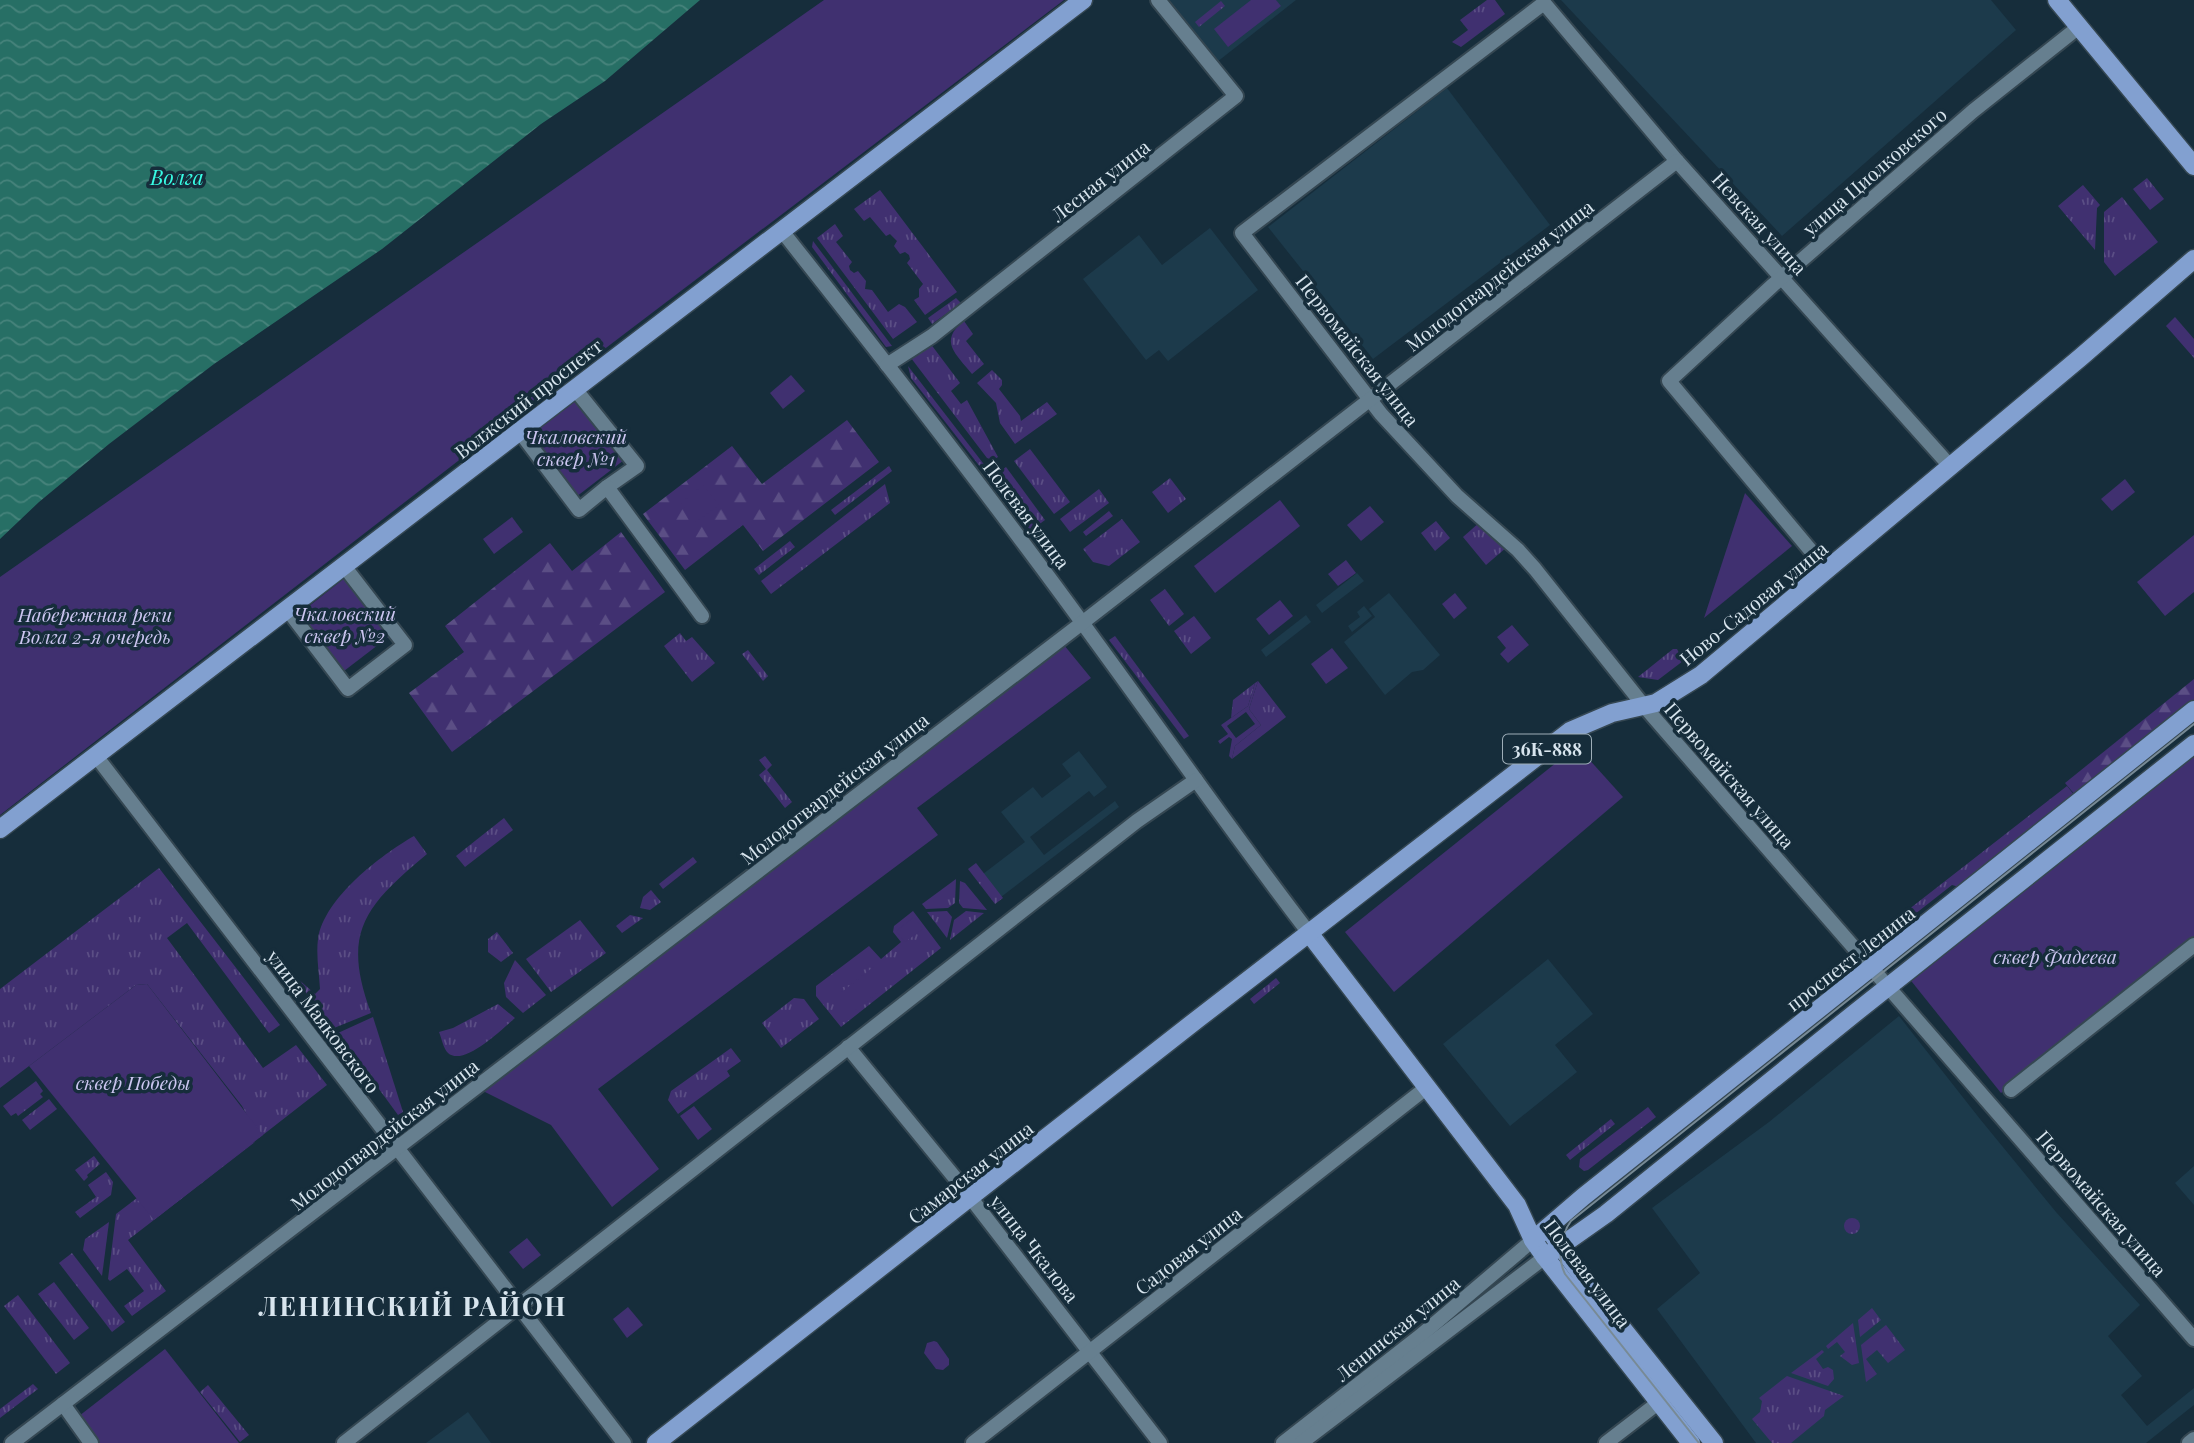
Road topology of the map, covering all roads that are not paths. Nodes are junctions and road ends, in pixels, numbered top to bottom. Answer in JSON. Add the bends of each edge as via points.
{"nodes":[{"id":1,"x":1083,"y":0,"type":"edge"},
{"id":2,"x":1158,"y":0,"type":"edge"},
{"id":3,"x":2057,"y":0,"type":"edge"},
{"id":4,"x":2080,"y":26,"type":"junction"},
{"id":5,"x":1677,"y":160,"type":"junction"},
{"id":6,"x":2194,"y":166,"type":"edge"},
{"id":7,"x":782,"y":231,"type":"junction"},
{"id":8,"x":1242,"y":233,"type":"joint"},
{"id":9,"x":2194,"y":259,"type":"edge"},
{"id":10,"x":1782,"y":276,"type":"junction"},
{"id":11,"x":887,"y":365,"type":"junction"},
{"id":12,"x":575,"y":389,"type":"junction"},
{"id":13,"x":1369,"y":400,"type":"junction"},
{"id":14,"x":520,"y":432,"type":"junction"},
{"id":15,"x":1950,"y":466,"type":"junction"},
{"id":16,"x":607,"y":487,"type":"junction"},
{"id":17,"x":344,"y":566,"type":"junction"},
{"id":18,"x":1827,"y":570,"type":"junction"},
{"id":19,"x":287,"y":610,"type":"junction"},
{"id":20,"x":702,"y":615,"type":"dead end"},
{"id":21,"x":1082,"y":622,"type":"junction"},
{"id":22,"x":1644,"y":706,"type":"junction"},
{"id":23,"x":2194,"y":710,"type":"edge"},
{"id":24,"x":2194,"y":744,"type":"edge"},
{"id":25,"x":96,"y":756,"type":"junction"},
{"id":26,"x":1196,"y":780,"type":"junction"},
{"id":27,"x":0,"y":829,"type":"edge"},
{"id":28,"x":1310,"y":933,"type":"junction"},
{"id":29,"x":2194,"y":945,"type":"edge"},
{"id":30,"x":1872,"y":967,"type":"junction"},
{"id":31,"x":1889,"y":987,"type":"junction"},
{"id":32,"x":848,"y":1047,"type":"junction"},
{"id":33,"x":1426,"y":1087,"type":"junction"},
{"id":34,"x":2011,"y":1090,"type":"dead end"},
{"id":35,"x":398,"y":1148,"type":"junction"},
{"id":36,"x":971,"y":1198,"type":"junction"},
{"id":37,"x":1517,"y":1205,"type":"junction"},
{"id":38,"x":1548,"y":1228,"type":"junction"},
{"id":39,"x":1533,"y":1240,"type":"junction"},
{"id":40,"x":1561,"y":1246,"type":"junction"},
{"id":41,"x":1545,"y":1257,"type":"junction"},
{"id":42,"x":519,"y":1306,"type":"junction"},
{"id":43,"x":2194,"y":1339,"type":"edge"},
{"id":44,"x":1090,"y":1351,"type":"junction"},
{"id":45,"x":1667,"y":1396,"type":"junction"},
{"id":46,"x":63,"y":1404,"type":"junction"},
{"id":47,"x":2194,"y":1439,"type":"edge"},
{"id":48,"x":12,"y":1443,"type":"edge"},
{"id":49,"x":91,"y":1443,"type":"edge"},
{"id":50,"x":344,"y":1443,"type":"edge"},
{"id":51,"x":624,"y":1443,"type":"edge"},
{"id":52,"x":656,"y":1443,"type":"edge"},
{"id":53,"x":973,"y":1443,"type":"edge"},
{"id":54,"x":1160,"y":1443,"type":"edge"},
{"id":55,"x":1283,"y":1443,"type":"edge"},
{"id":56,"x":1301,"y":1443,"type":"edge"},
{"id":57,"x":1606,"y":1443,"type":"edge"},
{"id":58,"x":1692,"y":1443,"type":"edge"},
{"id":59,"x":1714,"y":1443,"type":"edge"},
{"id":60,"x":2189,"y":1443,"type":"edge"}],
"edges":[{"from":1,"to":7,"type":"main road","name":"Волжский проспект"},
{"from":2,"to":11,"type":"street","name":"Лесная улица","via":[[1236,96],[932,336]]},
{"from":3,"to":4,"type":"main road"},
{"from":4,"to":6,"type":"main road"},
{"from":4,"to":10,"type":"street","name":"улица Циолковского","via":[[1973,111]]},
{"from":5,"to":8,"type":"street","name":"Невская улица","via":[[1544,3]]},
{"from":5,"to":10,"type":"street","name":"Невская улица"},
{"from":5,"to":13,"type":"street","name":"Молодогвардейская улица"},
{"from":7,"to":11,"type":"street","name":"Полевая улица"},
{"from":7,"to":12,"type":"main road","name":"Волжский проспект"},
{"from":8,"to":13,"type":"street","name":"Первомайская улица"},
{"from":9,"to":15,"type":"main road","name":"Ново-Садовая улица","number":"36К-888"},
{"from":10,"to":15,"type":"street","name":"Невская улица"},
{"from":10,"to":18,"type":"street","name":"улица Циолковского","via":[[1669,381]]},
{"from":11,"to":21,"type":"street","name":"Полевая улица"},
{"from":12,"to":14,"type":"main road","name":"Волжский проспект"},
{"from":12,"to":16,"type":"street","via":[[637,466]]},
{"from":13,"to":21,"type":"street","name":"Молодогвардейская улица"},
{"from":13,"to":22,"type":"street","name":"Первомайская улица","via":[[1457,496],[1527,560]]},
{"from":14,"to":16,"type":"street","via":[[579,510]]},
{"from":14,"to":17,"type":"main road","name":"Волжский проспект"},
{"from":15,"to":18,"type":"main road","name":"Ново-Садовая улица","number":"36К-888"},
{"from":16,"to":20,"type":"street"},
{"from":17,"to":19,"type":"main road","name":"Волжский проспект"},
{"from":17,"to":19,"type":"street","via":[[405,645],[348,689]]},
{"from":18,"to":22,"type":"main road","name":"Ново-Садовая улица","number":"36К-888","via":[[1701,675],[1667,698]]},
{"from":19,"to":25,"type":"main road","name":"Волжский проспект"},
{"from":21,"to":26,"type":"street","name":"Полевая улица"},
{"from":21,"to":35,"type":"street","name":"Молодогвардейская улица"},
{"from":22,"to":28,"type":"main road","name":"Ново-Садовая улица","number":"36К-888","via":[[1612,713],[1570,731]]},
{"from":22,"to":30,"type":"street","name":"Первомайская улица"},
{"from":23,"to":30,"type":"main road","name":"проспект Ленина"},
{"from":24,"to":31,"type":"main road"},
{"from":25,"to":27,"type":"main road","name":"Волжский проспект"},
{"from":25,"to":35,"type":"street","name":"улица Маяковского"},
{"from":26,"to":28,"type":"street","name":"Полевая улица"},
{"from":26,"to":32,"type":"street","via":[[1145,814]]},
{"from":28,"to":33,"type":"main road"},
{"from":28,"to":36,"type":"main road","name":"Самарская улица"},
{"from":29,"to":34,"type":"street"},
{"from":30,"to":31,"type":"street","name":"Первомайская улица"},
{"from":30,"to":38,"type":"main road","name":"проспект Ленина"},
{"from":31,"to":40,"type":"main road"},
{"from":31,"to":43,"type":"street","name":"Первомайская улица"},
{"from":32,"to":36,"type":"street","name":"улица Чкалова"},
{"from":32,"to":42,"type":"street"},
{"from":33,"to":37,"type":"main road"},
{"from":33,"to":44,"type":"street","name":"Садовая улица"},
{"from":35,"to":42,"type":"street","name":"улица Маяковского"},
{"from":35,"to":46,"type":"street","name":"Молодогвардейская улица"},
{"from":36,"to":44,"type":"street","name":"улица Чкалова"},
{"from":36,"to":52,"type":"main road","name":"Самарская улица"},
{"from":37,"to":38,"type":"main road","name":"Полевая улица"},
{"from":37,"to":39,"type":"main road","name":"Полевая улица"},
{"from":38,"to":39,"type":"main road","name":"проспект Ленина"},
{"from":38,"to":40,"type":"main road","name":"Полевая улица"},
{"from":39,"to":41,"type":"main road","name":"Полевая улица"},
{"from":39,"to":55,"type":"street","name":"Ленинская улица"},
{"from":40,"to":41,"type":"main road"},
{"from":40,"to":45,"type":"main road","name":"Полевая улица"},
{"from":41,"to":45,"type":"main road","name":"Полевая улица"},
{"from":41,"to":56,"type":"street","name":"Ленинская улица"},
{"from":42,"to":50,"type":"street"},
{"from":42,"to":51,"type":"street","name":"улица Маяковского"},
{"from":44,"to":53,"type":"street","name":"Садовая улица"},
{"from":44,"to":54,"type":"street","name":"улица Чкалова"},
{"from":45,"to":57,"type":"street"},
{"from":45,"to":58,"type":"main road","name":"Полевая улица"},
{"from":45,"to":59,"type":"main road","name":"Полевая улица"},
{"from":46,"to":48,"type":"street","name":"Молодогвардейская улица"},
{"from":46,"to":49,"type":"street"},
{"from":47,"to":60,"type":"street"}]}
